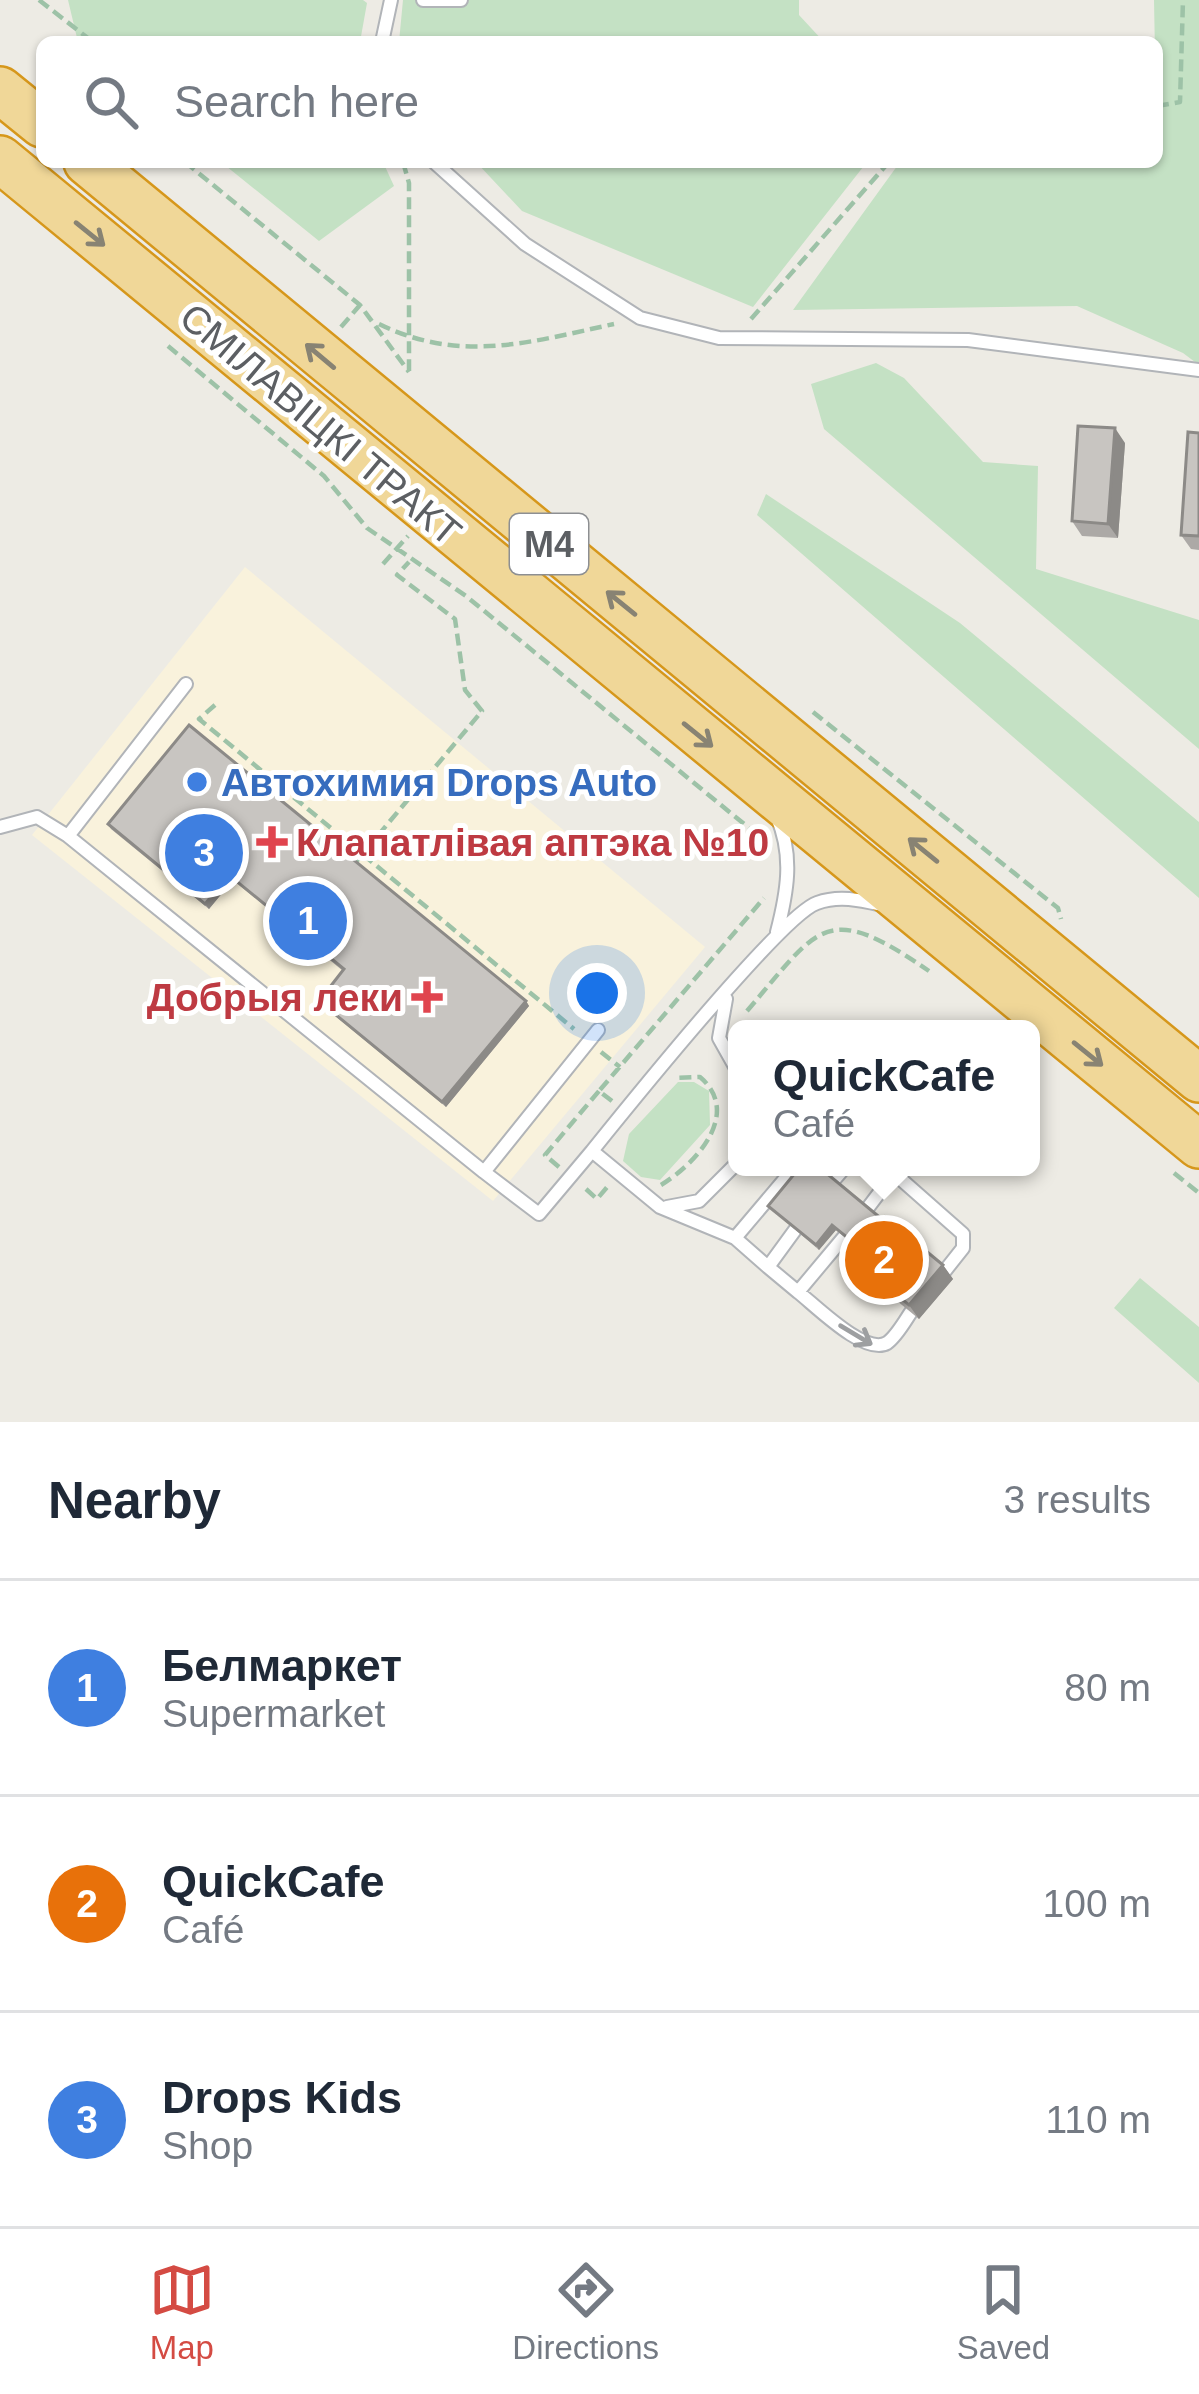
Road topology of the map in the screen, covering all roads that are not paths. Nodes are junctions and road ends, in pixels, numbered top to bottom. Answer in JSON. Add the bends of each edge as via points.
{"nodes":[{"id":1,"x":391,"y":0,"type":"edge"},
{"id":2,"x":423,"y":0,"type":"edge"},
{"id":3,"x":461,"y":0,"type":"edge"},
{"id":4,"x":383,"y":36,"type":"edge"},
{"id":5,"x":0,"y":90,"type":"edge"},
{"id":6,"x":36,"y":119,"type":"edge"},
{"id":7,"x":0,"y":159,"type":"edge"},
{"id":8,"x":94,"y":168,"type":"edge"},
{"id":9,"x":441,"y":168,"type":"edge"},
{"id":10,"x":1199,"y":370,"type":"edge"},
{"id":11,"x":185,"y":683,"type":"dead end"},
{"id":12,"x":764,"y":790,"type":"junction"},
{"id":13,"x":0,"y":827,"type":"edge"},
{"id":14,"x":68,"y":836,"type":"junction"},
{"id":15,"x":932,"y":926,"type":"junction"},
{"id":16,"x":777,"y":933,"type":"junction"},
{"id":17,"x":728,"y":993,"type":"junction"},
{"id":18,"x":598,"y":1030,"type":"dead end"},
{"id":19,"x":728,"y":1055,"type":"edge"},
{"id":20,"x":1199,"y":1079,"type":"edge"},
{"id":21,"x":1199,"y":1145,"type":"edge"},
{"id":22,"x":592,"y":1151,"type":"junction"},
{"id":23,"x":484,"y":1172,"type":"junction"},
{"id":24,"x":728,"y":1172,"type":"edge"},
{"id":25,"x":787,"y":1176,"type":"edge"},
{"id":26,"x":837,"y":1176,"type":"edge"},
{"id":27,"x":887,"y":1176,"type":"edge"},
{"id":28,"x":898,"y":1176,"type":"edge"},
{"id":29,"x":833,"y":1181,"type":"edge"},
{"id":30,"x":660,"y":1208,"type":"junction"},
{"id":31,"x":867,"y":1209,"type":"edge"},
{"id":32,"x":795,"y":1230,"type":"edge"},
{"id":33,"x":844,"y":1237,"type":"edge"},
{"id":34,"x":735,"y":1238,"type":"junction"},
{"id":35,"x":768,"y":1267,"type":"junction"},
{"id":36,"x":944,"y":1272,"type":"edge"},
{"id":37,"x":798,"y":1292,"type":"junction"},
{"id":38,"x":911,"y":1312,"type":"edge"}],
"edges":[{"from":1,"to":4,"type":"lane"},
{"from":2,"to":3,"type":"lane"},
{"from":5,"to":6,"type":"highway"},
{"from":7,"to":12,"type":"highway","name":"СМІЛАВІЦКІ ТРАКТ","number":"М4","one_way":true},
{"from":20,"to":8,"type":"highway","name":"СМІЛАВІЦКІ ТРАКТ","number":"М4","one_way":true},
{"from":9,"to":10,"type":"lane","via":[[525,244],[640,318],[719,338],[968,340]]},
{"from":11,"to":14,"type":"lane"},
{"from":12,"to":15,"type":"highway","name":"СМІЛАВІЦКІ ТРАКТ","number":"М4"},
{"from":12,"to":16,"type":"lane","via":[[788,859]]},
{"from":13,"to":14,"type":"lane","via":[[37,818]]},
{"from":14,"to":23,"type":"lane"},
{"from":15,"to":16,"type":"lane","via":[[852,898],[814,903]]},
{"from":15,"to":21,"type":"highway","name":"СМІЛАВІЦКІ ТРАКТ","number":"М4","one_way":true},
{"from":16,"to":17,"type":"lane"},
{"from":17,"to":19,"type":"lane","via":[[718,1038]]},
{"from":17,"to":22,"type":"lane"},
{"from":18,"to":23,"type":"lane"},
{"from":22,"to":23,"type":"lane","via":[[539,1214]]},
{"from":22,"to":30,"type":"lane"},
{"from":24,"to":30,"type":"lane","via":[[699,1202]]},
{"from":25,"to":34,"type":"lane"},
{"from":26,"to":29,"type":"lane"},
{"from":27,"to":31,"type":"lane"},
{"from":28,"to":36,"type":"lane","via":[[963,1234]]},
{"from":30,"to":34,"type":"lane"},
{"from":32,"to":35,"type":"lane"},
{"from":33,"to":37,"type":"lane"},
{"from":34,"to":35,"type":"lane"},
{"from":35,"to":37,"type":"lane"},
{"from":37,"to":38,"type":"lane","one_way":true,"via":[[874,1346]]}]}
